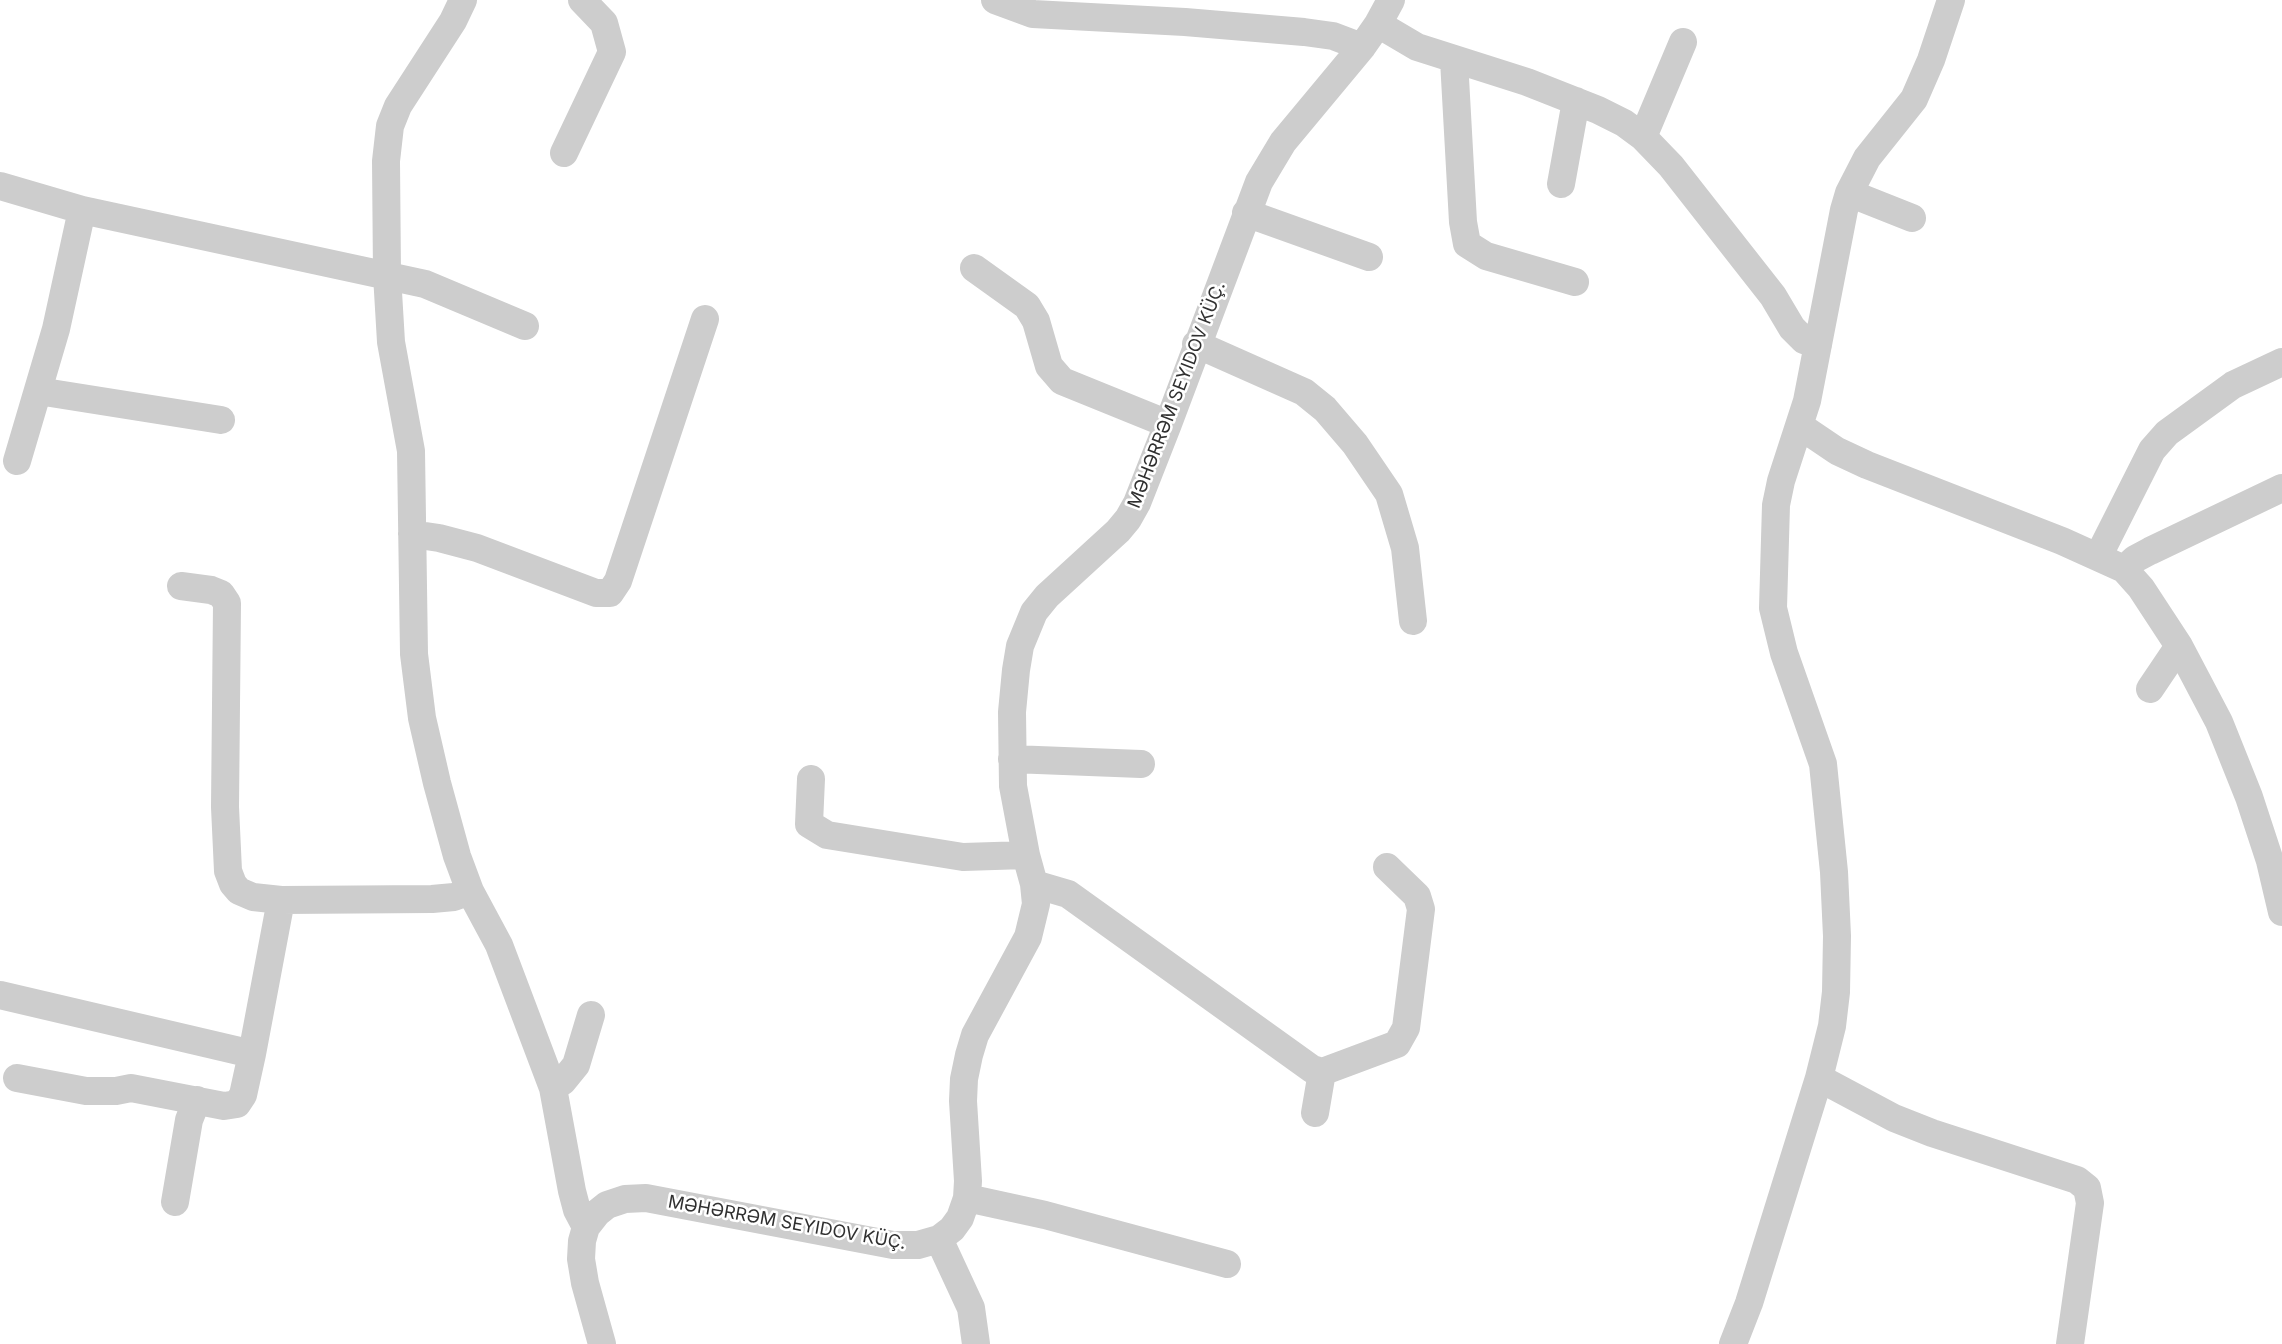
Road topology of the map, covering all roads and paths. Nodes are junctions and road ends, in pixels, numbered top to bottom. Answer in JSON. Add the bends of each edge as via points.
{"nodes":[{"id":1,"x":463,"y":0,"type":"edge"},
{"id":2,"x":582,"y":0,"type":"edge"},
{"id":3,"x":994,"y":0,"type":"edge"},
{"id":4,"x":1391,"y":0,"type":"edge"},
{"id":5,"x":1951,"y":0,"type":"edge"},
{"id":6,"x":1049,"y":7,"type":"edge"},
{"id":7,"x":1378,"y":24,"type":"junction"},
{"id":8,"x":1684,"y":42,"type":"dead end"},
{"id":9,"x":1362,"y":47,"type":"junction"},
{"id":10,"x":1454,"y":60,"type":"junction"},
{"id":11,"x":1576,"y":101,"type":"junction"},
{"id":12,"x":1643,"y":137,"type":"junction"},
{"id":13,"x":564,"y":153,"type":"dead end"},
{"id":14,"x":1561,"y":184,"type":"dead end"},
{"id":15,"x":0,"y":186,"type":"edge"},
{"id":16,"x":1849,"y":193,"type":"junction"},
{"id":17,"x":82,"y":210,"type":"junction"},
{"id":18,"x":1246,"y":213,"type":"junction"},
{"id":19,"x":1912,"y":218,"type":"dead end"},
{"id":20,"x":1370,"y":257,"type":"dead end"},
{"id":21,"x":974,"y":268,"type":"dead end"},
{"id":22,"x":387,"y":275,"type":"junction"},
{"id":23,"x":1575,"y":282,"type":"dead end"},
{"id":24,"x":706,"y":319,"type":"dead end"},
{"id":25,"x":526,"y":326,"type":"dead end"},
{"id":26,"x":1196,"y":344,"type":"junction"},
{"id":27,"x":1818,"y":345,"type":"junction"},
{"id":28,"x":2282,"y":362,"type":"edge"},
{"id":29,"x":38,"y":391,"type":"junction"},
{"id":30,"x":220,"y":420,"type":"dead end"},
{"id":31,"x":1168,"y":424,"type":"junction"},
{"id":32,"x":1800,"y":426,"type":"junction"},
{"id":33,"x":17,"y":461,"type":"dead end"},
{"id":34,"x":2282,"y":488,"type":"edge"},
{"id":35,"x":412,"y":534,"type":"junction"},
{"id":36,"x":2098,"y":557,"type":"junction"},
{"id":37,"x":2124,"y":569,"type":"junction"},
{"id":38,"x":182,"y":586,"type":"dead end"},
{"id":39,"x":1412,"y":622,"type":"dead end"},
{"id":40,"x":2179,"y":646,"type":"junction"},
{"id":41,"x":2150,"y":689,"type":"dead end"},
{"id":42,"x":1012,"y":759,"type":"junction"},
{"id":43,"x":1141,"y":764,"type":"dead end"},
{"id":44,"x":811,"y":779,"type":"dead end"},
{"id":45,"x":1026,"y":855,"type":"junction"},
{"id":46,"x":1387,"y":867,"type":"dead end"},
{"id":47,"x":1034,"y":884,"type":"junction"},
{"id":48,"x":470,"y":891,"type":"junction"},
{"id":49,"x":281,"y":900,"type":"junction"},
{"id":50,"x":2282,"y":912,"type":"edge"},
{"id":51,"x":0,"y":995,"type":"edge"},
{"id":52,"x":591,"y":1015,"type":"dead end"},
{"id":53,"x":252,"y":1054,"type":"junction"},
{"id":54,"x":1322,"y":1072,"type":"junction"},
{"id":55,"x":17,"y":1078,"type":"dead end"},
{"id":56,"x":1819,"y":1078,"type":"junction"},
{"id":57,"x":553,"y":1088,"type":"junction"},
{"id":58,"x":197,"y":1100,"type":"junction"},
{"id":59,"x":1315,"y":1113,"type":"dead end"},
{"id":60,"x":967,"y":1198,"type":"junction"},
{"id":61,"x":175,"y":1202,"type":"dead end"},
{"id":62,"x":586,"y":1227,"type":"junction"},
{"id":63,"x":939,"y":1239,"type":"junction"},
{"id":64,"x":1227,"y":1264,"type":"dead end"},
{"id":65,"x":602,"y":1344,"type":"edge"},
{"id":66,"x":976,"y":1344,"type":"edge"},
{"id":67,"x":1732,"y":1344,"type":"edge"},
{"id":68,"x":2070,"y":1344,"type":"edge"}],
"edges":[{"from":1,"to":22,"type":"street","via":[[398,106],[390,126],[386,161]]},
{"from":2,"to":13,"type":"street","via":[[604,23],[612,52]]},
{"from":3,"to":6,"type":"street","via":[[1033,14]]},
{"from":4,"to":7,"type":"street","name":"MƏHƏRRƏM SEYIDOV KÜÇ."},
{"from":5,"to":16,"type":"street","via":[[1914,99],[1867,158]]},
{"from":6,"to":9,"type":"street","via":[[1304,32],[1333,36]]},
{"from":7,"to":9,"type":"street","name":"MƏHƏRRƏM SEYIDOV KÜÇ."},
{"from":7,"to":10,"type":"street","via":[[1417,47]]},
{"from":8,"to":12,"type":"street"},
{"from":9,"to":18,"type":"street","name":"MƏHƏRRƏM SEYIDOV KÜÇ.","via":[[1283,142],[1259,182]]},
{"from":10,"to":11,"type":"street"},
{"from":10,"to":23,"type":"street","via":[[1467,244],[1486,256]]},
{"from":11,"to":12,"type":"street","via":[[1624,123]]},
{"from":11,"to":14,"type":"street"},
{"from":12,"to":27,"type":"street","via":[[1672,166],[1767,288],[1792,328],[1804,340]]},
{"from":15,"to":17,"type":"street"},
{"from":16,"to":19,"type":"street"},
{"from":16,"to":27,"type":"street"},
{"from":17,"to":22,"type":"street"},
{"from":17,"to":29,"type":"street","via":[[56,329]]},
{"from":18,"to":20,"type":"street"},
{"from":18,"to":26,"type":"street","name":"MƏHƏRRƏM SEYIDOV KÜÇ."},
{"from":21,"to":31,"type":"street","via":[[1027,306],[1036,321],[1049,366],[1062,380]]},
{"from":22,"to":25,"type":"street","via":[[425,284]]},
{"from":22,"to":35,"type":"street","via":[[391,342],[411,451]]},
{"from":24,"to":35,"type":"street","via":[[618,581],[610,594],[596,593],[477,548]]},
{"from":26,"to":31,"type":"street","name":"MƏHƏRRƏM SEYIDOV KÜÇ."},
{"from":26,"to":39,"type":"street","via":[[1304,392],[1356,444],[1389,494],[1405,548]]},
{"from":27,"to":32,"type":"street"},
{"from":28,"to":36,"type":"street","via":[[2233,385],[2168,433],[2152,450]]},
{"from":29,"to":30,"type":"street"},
{"from":29,"to":33,"type":"street"},
{"from":31,"to":42,"type":"street","name":"MƏHƏRRƏM SEYIDOV KÜÇ.","via":[[1128,519],[1060,582],[1034,612],[1020,646],[1016,670]]},
{"from":32,"to":36,"type":"street","via":[[1837,451],[1867,465]]},
{"from":32,"to":56,"type":"street","via":[[1776,505],[1773,608],[1784,653],[1823,764],[1834,872],[1836,992],[1832,1026]]},
{"from":34,"to":37,"type":"street","via":[[2150,551]]},
{"from":35,"to":48,"type":"street","via":[[414,654],[422,718],[447,819]]},
{"from":36,"to":37,"type":"street"},
{"from":37,"to":40,"type":"street","via":[[2141,588]]},
{"from":38,"to":49,"type":"street","via":[[211,590],[221,594],[227,603],[225,807],[228,871],[239,891],[252,897]]},
{"from":40,"to":41,"type":"street"},
{"from":40,"to":50,"type":"street","via":[[2219,722],[2249,797],[2270,860]]},
{"from":42,"to":43,"type":"street"},
{"from":42,"to":45,"type":"street","name":"MƏHƏRRƏM SEYIDOV KÜÇ.","via":[[1013,786]]},
{"from":44,"to":45,"type":"street","via":[[809,824],[828,835],[963,857]]},
{"from":45,"to":47,"type":"street","name":"MƏHƏRRƏM SEYIDOV KÜÇ."},
{"from":46,"to":54,"type":"street","via":[[1417,896],[1421,909],[1406,1028],[1397,1044]]},
{"from":47,"to":54,"type":"street","via":[[1068,894],[1312,1069]]},
{"from":47,"to":60,"type":"street","name":"MƏHƏRRƏM SEYIDOV KÜÇ.","via":[[1036,904],[1028,937],[976,1035],[969,1055],[963,1101]]},
{"from":48,"to":49,"type":"street","via":[[432,899]]},
{"from":48,"to":57,"type":"street","via":[[499,945]]},
{"from":49,"to":53,"type":"street"},
{"from":51,"to":53,"type":"street"},
{"from":52,"to":57,"type":"street","via":[[576,1065]]},
{"from":53,"to":58,"type":"street","via":[[243,1095],[237,1104],[224,1106]]},
{"from":54,"to":59,"type":"street"},
{"from":55,"to":58,"type":"street","via":[[86,1091],[131,1088]]},
{"from":56,"to":67,"type":"street","via":[[1749,1302]]},
{"from":56,"to":68,"type":"street","via":[[1894,1118],[2077,1180],[2087,1188],[2090,1203]]},
{"from":57,"to":62,"type":"street","via":[[572,1191]]},
{"from":58,"to":61,"type":"street","via":[[189,1120]]},
{"from":60,"to":63,"type":"street","name":"MƏHƏRRƏM SEYIDOV KÜÇ.","via":[[960,1218]]},
{"from":60,"to":64,"type":"street","via":[[1045,1215]]},
{"from":62,"to":63,"type":"street","name":"MƏHƏRRƏM SEYIDOV KÜÇ.","via":[[607,1205],[625,1199],[646,1198],[893,1245],[918,1245]]},
{"from":62,"to":65,"type":"street","via":[[581,1260]]},
{"from":63,"to":66,"type":"street","via":[[970,1308]]}]}
